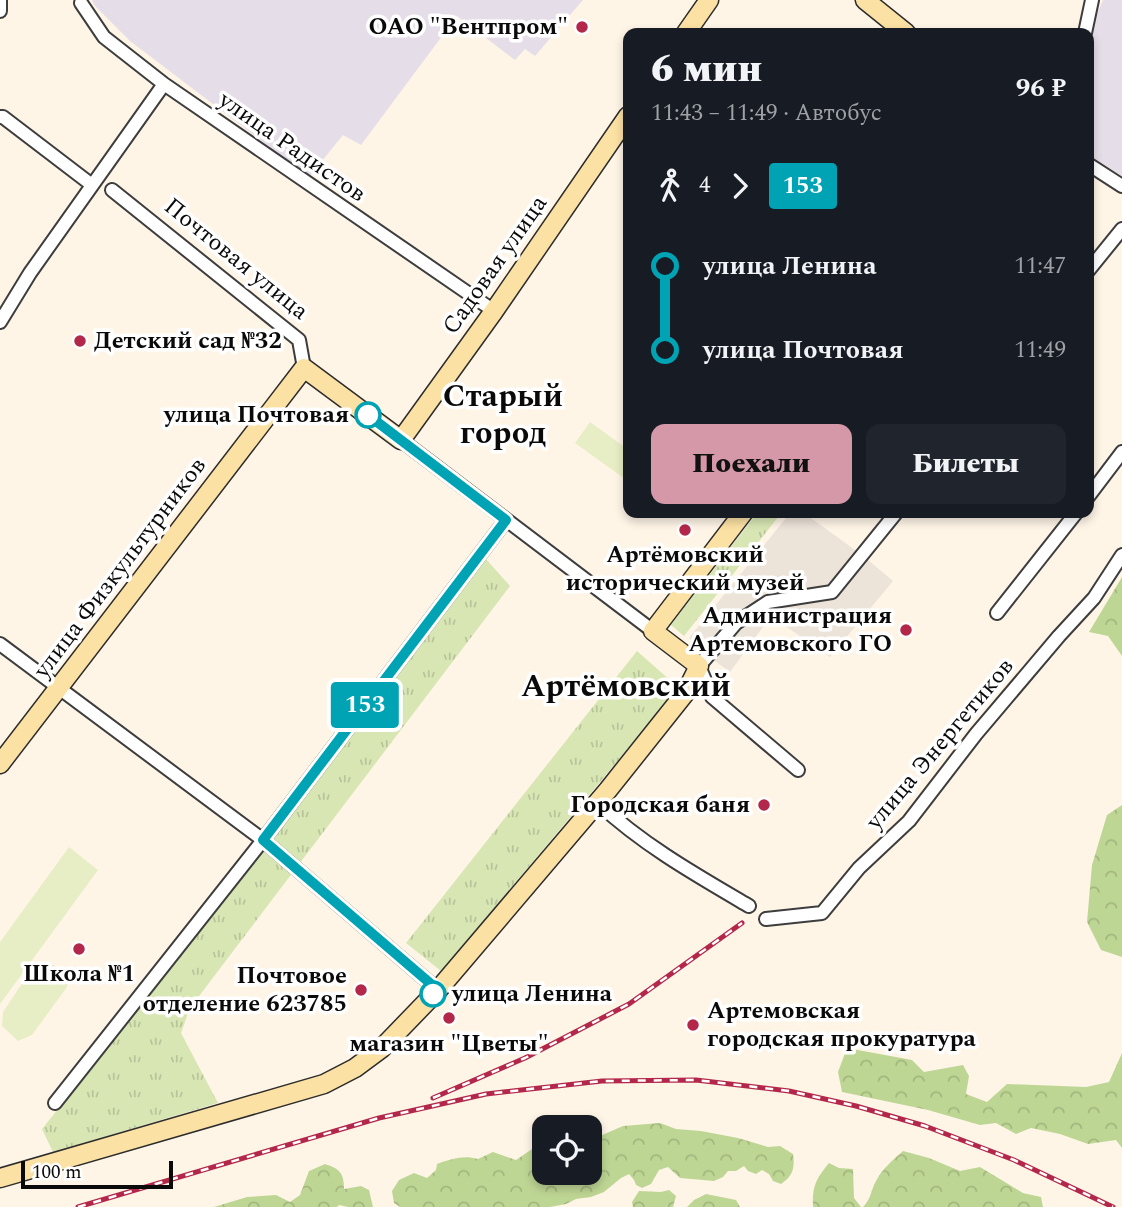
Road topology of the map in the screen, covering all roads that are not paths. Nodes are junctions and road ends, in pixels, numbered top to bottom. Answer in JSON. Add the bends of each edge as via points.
{"nodes":[{"id":1,"x":0,"y":0,"type":"edge"},
{"id":2,"x":709,"y":0,"type":"edge"},
{"id":3,"x":865,"y":0,"type":"edge"},
{"id":4,"x":1092,"y":0,"type":"edge"},
{"id":5,"x":81,"y":3,"type":"dead end"},
{"id":6,"x":0,"y":11,"type":"edge"},
{"id":7,"x":689,"y":28,"type":"edge"},
{"id":8,"x":900,"y":28,"type":"edge"},
{"id":9,"x":1085,"y":28,"type":"edge"},
{"id":10,"x":164,"y":84,"type":"junction"},
{"id":11,"x":0,"y":117,"type":"edge"},
{"id":12,"x":623,"y":123,"type":"edge"},
{"id":13,"x":1094,"y":168,"type":"edge"},
{"id":14,"x":92,"y":185,"type":"junction"},
{"id":15,"x":1122,"y":186,"type":"edge"},
{"id":16,"x":112,"y":190,"type":"dead end"},
{"id":17,"x":1122,"y":229,"type":"edge"},
{"id":18,"x":1094,"y":264,"type":"edge"},
{"id":19,"x":494,"y":311,"type":"junction"},
{"id":20,"x":0,"y":322,"type":"edge"},
{"id":21,"x":304,"y":368,"type":"junction"},
{"id":22,"x":401,"y":440,"type":"junction"},
{"id":23,"x":1122,"y":452,"type":"edge"},
{"id":24,"x":1094,"y":489,"type":"edge"},
{"id":25,"x":739,"y":518,"type":"edge"},
{"id":26,"x":892,"y":518,"type":"edge"},
{"id":27,"x":1072,"y":518,"type":"edge"},
{"id":28,"x":506,"y":520,"type":"junction"},
{"id":29,"x":1122,"y":555,"type":"edge"},
{"id":30,"x":997,"y":613,"type":"dead end"},
{"id":31,"x":653,"y":631,"type":"junction"},
{"id":32,"x":0,"y":644,"type":"edge"},
{"id":33,"x":699,"y":666,"type":"junction"},
{"id":34,"x":59,"y":687,"type":"junction"},
{"id":35,"x":0,"y":764,"type":"edge"},
{"id":36,"x":798,"y":770,"type":"dead end"},
{"id":37,"x":598,"y":803,"type":"junction"},
{"id":38,"x":263,"y":840,"type":"junction"},
{"id":39,"x":749,"y":906,"type":"dead end"},
{"id":40,"x":766,"y":919,"type":"dead end"},
{"id":41,"x":438,"y":990,"type":"junction"},
{"id":42,"x":55,"y":1103,"type":"dead end"},
{"id":43,"x":0,"y":1178,"type":"edge"}],
"edges":[{"from":1,"to":6,"type":"street"},
{"from":2,"to":7,"type":"street"},
{"from":3,"to":8,"type":"street"},
{"from":4,"to":9,"type":"street"},
{"from":5,"to":10,"type":"street","name":"улица Радистов","via":[[104,37]]},
{"from":10,"to":14,"type":"street"},
{"from":10,"to":19,"type":"street","name":"улица Радистов"},
{"from":11,"to":14,"type":"street"},
{"from":12,"to":19,"type":"street","name":"Садовая улица"},
{"from":13,"to":15,"type":"street"},
{"from":14,"to":20,"type":"street"},
{"from":16,"to":21,"type":"street","name":"Почтовая улица","via":[[299,340]]},
{"from":17,"to":18,"type":"street"},
{"from":19,"to":22,"type":"street","name":"Садовая улица"},
{"from":21,"to":22,"type":"street"},
{"from":21,"to":34,"type":"street","name":"улица Физкультурников"},
{"from":22,"to":28,"type":"street"},
{"from":23,"to":24,"type":"street"},
{"from":25,"to":31,"type":"street"},
{"from":26,"to":33,"type":"street","via":[[832,592],[768,602],[736,623]]},
{"from":27,"to":30,"type":"street"},
{"from":28,"to":31,"type":"street"},
{"from":28,"to":38,"type":"street"},
{"from":29,"to":40,"type":"street","name":"улица Энергетиков","via":[[1094,598],[976,734],[909,821],[859,868],[822,913]]},
{"from":31,"to":33,"type":"street"},
{"from":32,"to":34,"type":"street"},
{"from":33,"to":36,"type":"street","via":[[712,697]]},
{"from":33,"to":37,"type":"street","via":[[685,692]]},
{"from":34,"to":35,"type":"street","name":"улица Физкультурников"},
{"from":34,"to":38,"type":"street"},
{"from":37,"to":39,"type":"street","via":[[671,861]]},
{"from":37,"to":41,"type":"street"},
{"from":38,"to":41,"type":"street"},
{"from":38,"to":42,"type":"street"},
{"from":41,"to":43,"type":"street","via":[[382,1048],[324,1084]]}]}
